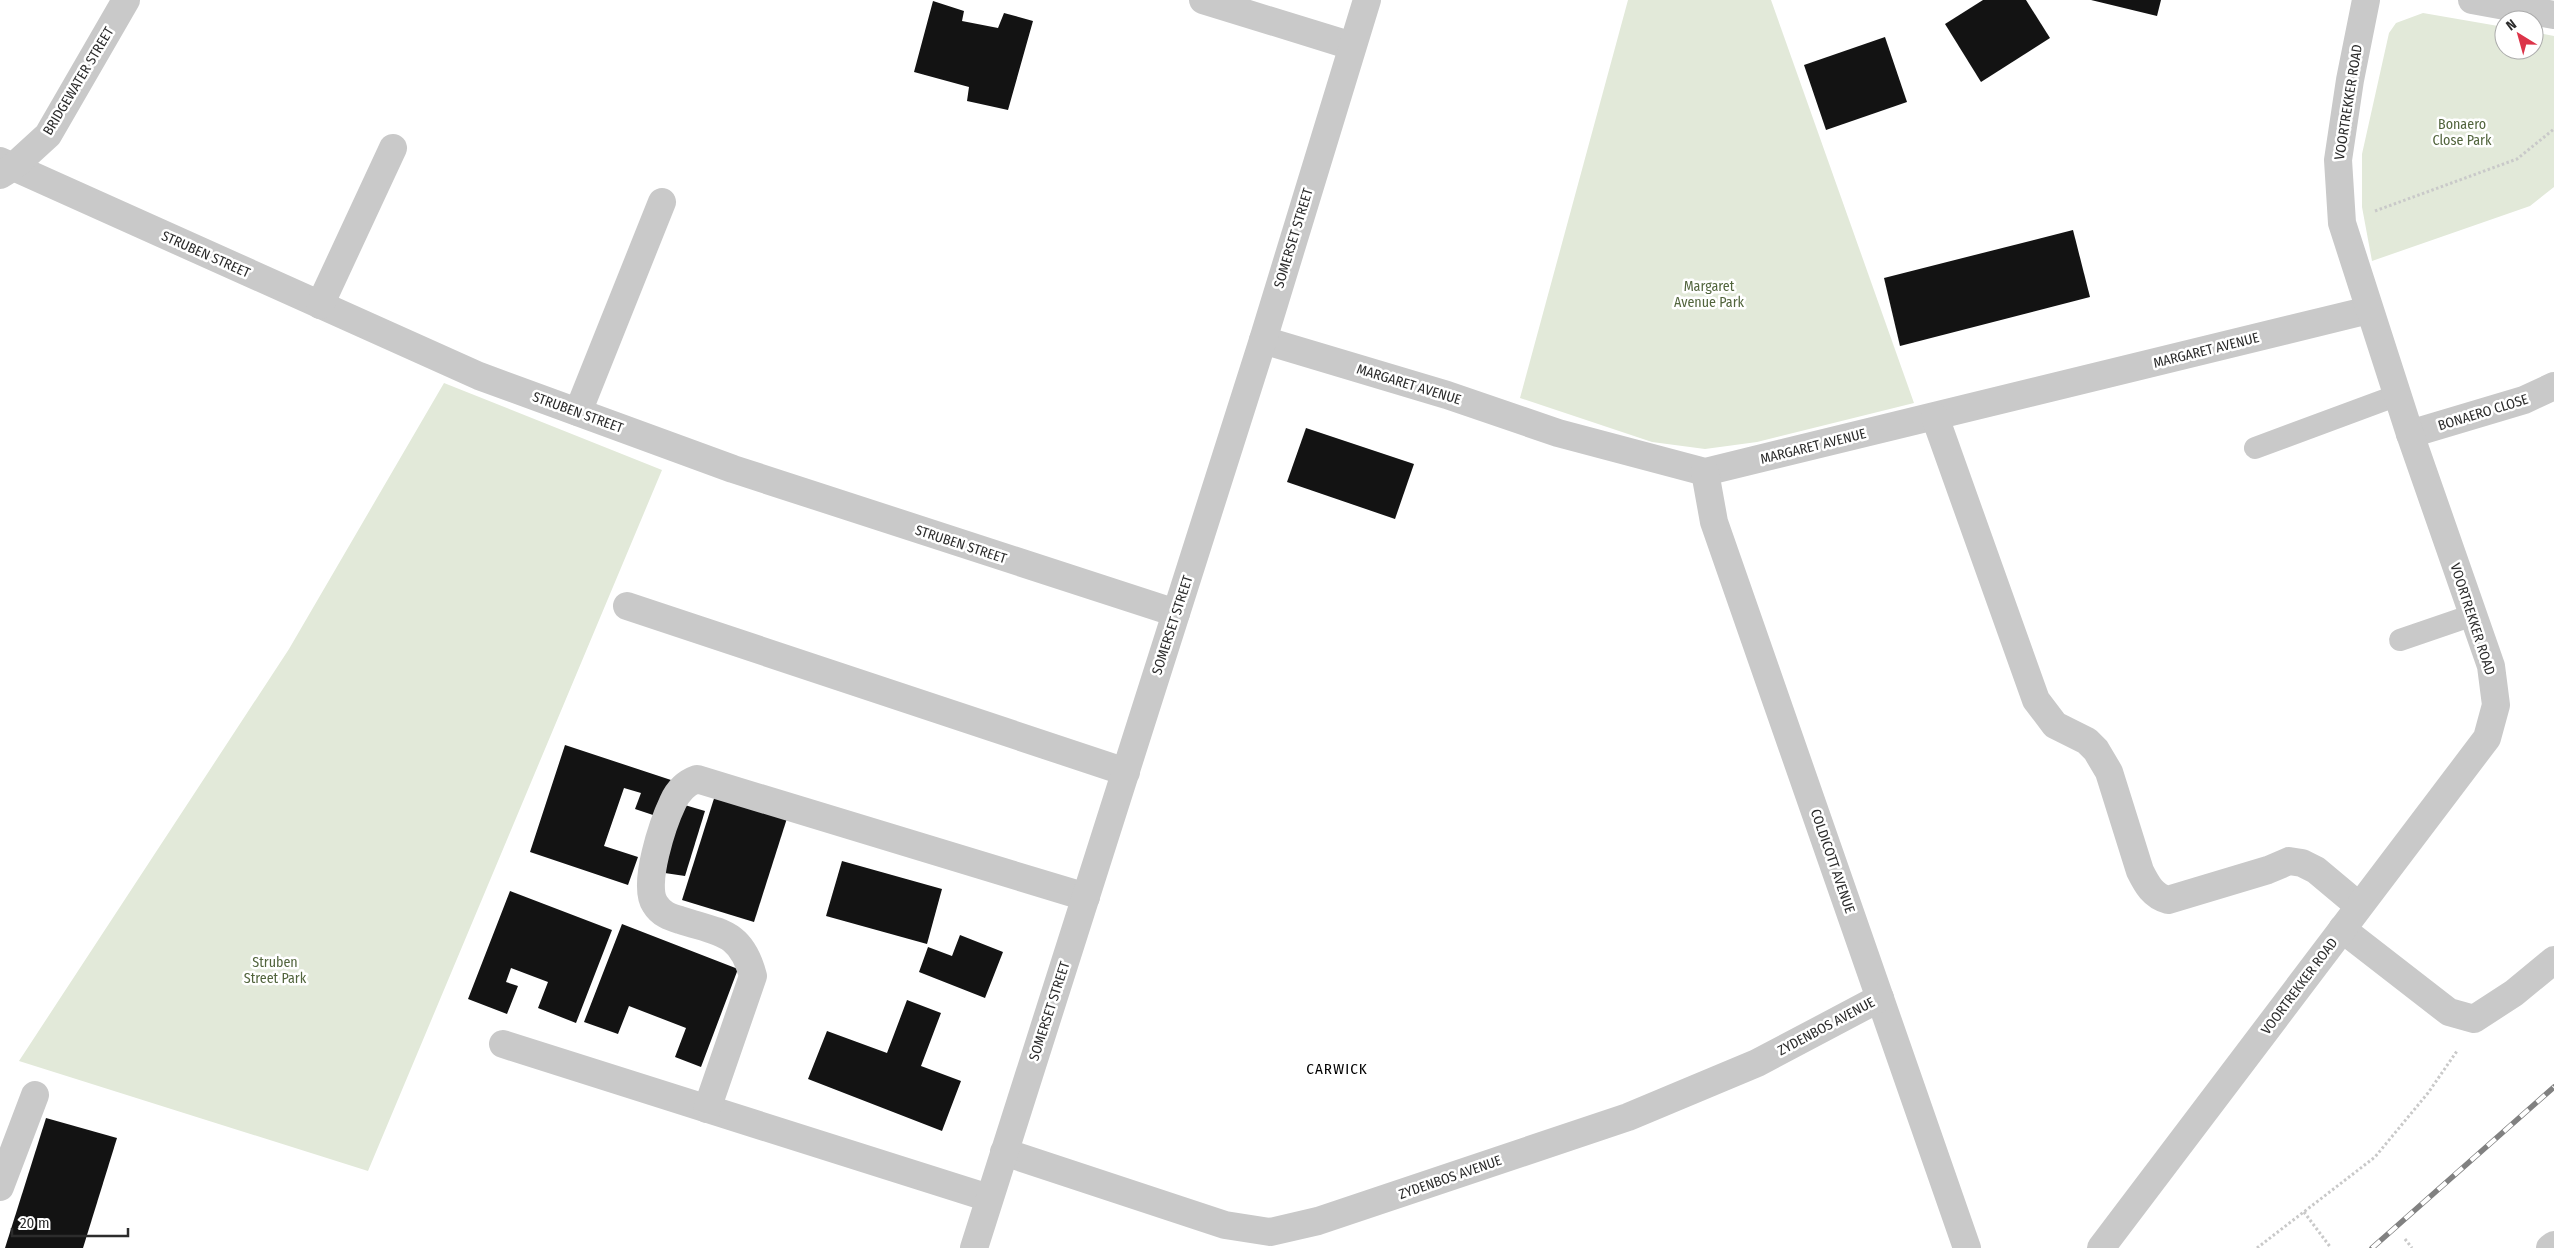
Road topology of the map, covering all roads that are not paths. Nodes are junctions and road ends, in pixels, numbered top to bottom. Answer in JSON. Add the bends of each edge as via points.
{"nodes":[{"id":1,"x":126,"y":0,"type":"edge"},
{"id":2,"x":1202,"y":0,"type":"edge"},
{"id":3,"x":1367,"y":0,"type":"edge"},
{"id":4,"x":2366,"y":0,"type":"edge"},
{"id":5,"x":2472,"y":0,"type":"edge"},
{"id":6,"x":2554,"y":15,"type":"edge"},
{"id":7,"x":1352,"y":46,"type":"junction"},
{"id":8,"x":393,"y":148,"type":"dead end"},
{"id":9,"x":4,"y":168,"type":"edge"},
{"id":10,"x":662,"y":202,"type":"dead end"},
{"id":11,"x":320,"y":305,"type":"junction"},
{"id":12,"x":2369,"y":310,"type":"junction"},
{"id":13,"x":1263,"y":340,"type":"junction"},
{"id":14,"x":2554,"y":386,"type":"edge"},
{"id":15,"x":2398,"y":395,"type":"junction"},
{"id":16,"x":578,"y":412,"type":"junction"},
{"id":17,"x":1935,"y":417,"type":"junction"},
{"id":18,"x":2410,"y":434,"type":"junction"},
{"id":19,"x":2256,"y":448,"type":"dead end"},
{"id":20,"x":1705,"y":472,"type":"junction"},
{"id":21,"x":627,"y":606,"type":"dead end"},
{"id":22,"x":1176,"y":613,"type":"junction"},
{"id":23,"x":2473,"y":615,"type":"junction"},
{"id":24,"x":2400,"y":640,"type":"dead end"},
{"id":25,"x":1126,"y":772,"type":"junction"},
{"id":26,"x":1086,"y":897,"type":"junction"},
{"id":27,"x":2359,"y":906,"type":"junction"},
{"id":28,"x":2342,"y":929,"type":"junction"},
{"id":29,"x":2554,"y":960,"type":"edge"},
{"id":30,"x":1880,"y":998,"type":"junction"},
{"id":31,"x":503,"y":1044,"type":"dead end"},
{"id":32,"x":35,"y":1095,"type":"dead end"},
{"id":33,"x":707,"y":1109,"type":"junction"},
{"id":34,"x":1004,"y":1152,"type":"junction"},
{"id":35,"x":0,"y":1187,"type":"edge"},
{"id":36,"x":989,"y":1198,"type":"junction"},
{"id":37,"x":2554,"y":1245,"type":"edge"},
{"id":38,"x":974,"y":1248,"type":"edge"},
{"id":39,"x":1967,"y":1248,"type":"edge"},
{"id":40,"x":2101,"y":1248,"type":"edge"},
{"id":41,"x":2550,"y":1248,"type":"edge"}],
"edges":[{"from":1,"to":9,"type":"street","name":"BRIDGEWATER STREET","via":[[48,135]]},
{"from":2,"to":7,"type":"street"},
{"from":3,"to":7,"type":"street","name":"SOMERSET STREET"},
{"from":4,"to":12,"type":"street","name":"VOORTREKKER ROAD","via":[[2338,160],[2342,223]]},
{"from":5,"to":6,"type":"street"},
{"from":7,"to":13,"type":"street","name":"SOMERSET STREET"},
{"from":8,"to":11,"type":"street"},
{"from":9,"to":11,"type":"street","name":"STRUBEN STREET"},
{"from":10,"to":16,"type":"street"},
{"from":11,"to":16,"type":"street","name":"STRUBEN STREET","via":[[479,376]]},
{"from":12,"to":15,"type":"street","name":"VOORTREKKER ROAD"},
{"from":12,"to":17,"type":"street","name":"MARGARET AVENUE"},
{"from":13,"to":20,"type":"street","name":"MARGARET AVENUE","via":[[1447,395],[1558,433]]},
{"from":13,"to":22,"type":"street","name":"SOMERSET STREET"},
{"from":14,"to":18,"type":"street","name":"BONAERO CLOSE","via":[[2524,400]]},
{"from":15,"to":18,"type":"street","name":"VOORTREKKER ROAD"},
{"from":15,"to":19,"type":"lane"},
{"from":16,"to":22,"type":"street","name":"STRUBEN STREET","via":[[733,469]]},
{"from":17,"to":20,"type":"street","name":"MARGARET AVENUE"},
{"from":17,"to":27,"type":"street","via":[[2036,700],[2055,726],[2087,741],[2096,750],[2109,772],[2140,871],[2148,886],[2158,897],[2168,900],[2289,861],[2316,870]]},
{"from":18,"to":23,"type":"street","name":"VOORTREKKER ROAD"},
{"from":20,"to":30,"type":"street","name":"COLDICOTT AVENUE","via":[[1714,522]]},
{"from":21,"to":25,"type":"street"},
{"from":22,"to":25,"type":"street","name":"SOMERSET STREET"},
{"from":23,"to":24,"type":"lane"},
{"from":23,"to":27,"type":"street","name":"VOORTREKKER ROAD","via":[[2491,666],[2496,705],[2487,738]]},
{"from":25,"to":26,"type":"street","name":"SOMERSET STREET"},
{"from":26,"to":33,"type":"street","via":[[697,779],[688,782],[673,801],[652,867],[649,879],[655,904],[666,915],[730,937],[748,958],[753,976]]},
{"from":26,"to":34,"type":"street","name":"SOMERSET STREET"},
{"from":27,"to":28,"type":"street","name":"VOORTREKKER ROAD"},
{"from":28,"to":29,"type":"street","via":[[2449,1012],[2474,1019],[2514,993]]},
{"from":28,"to":40,"type":"street","name":"VOORTREKKER ROAD"},
{"from":30,"to":34,"type":"street","name":"ZYDENBOS AVENUE","via":[[1757,1063],[1628,1117],[1318,1222],[1270,1232],[1225,1225]]},
{"from":30,"to":39,"type":"street","name":"COLDICOTT AVENUE"},
{"from":31,"to":33,"type":"street"},
{"from":32,"to":35,"type":"street"},
{"from":33,"to":36,"type":"street"},
{"from":34,"to":36,"type":"street","name":"SOMERSET STREET"},
{"from":36,"to":38,"type":"street","name":"SOMERSET STREET"},
{"from":37,"to":41,"type":"street"}]}
